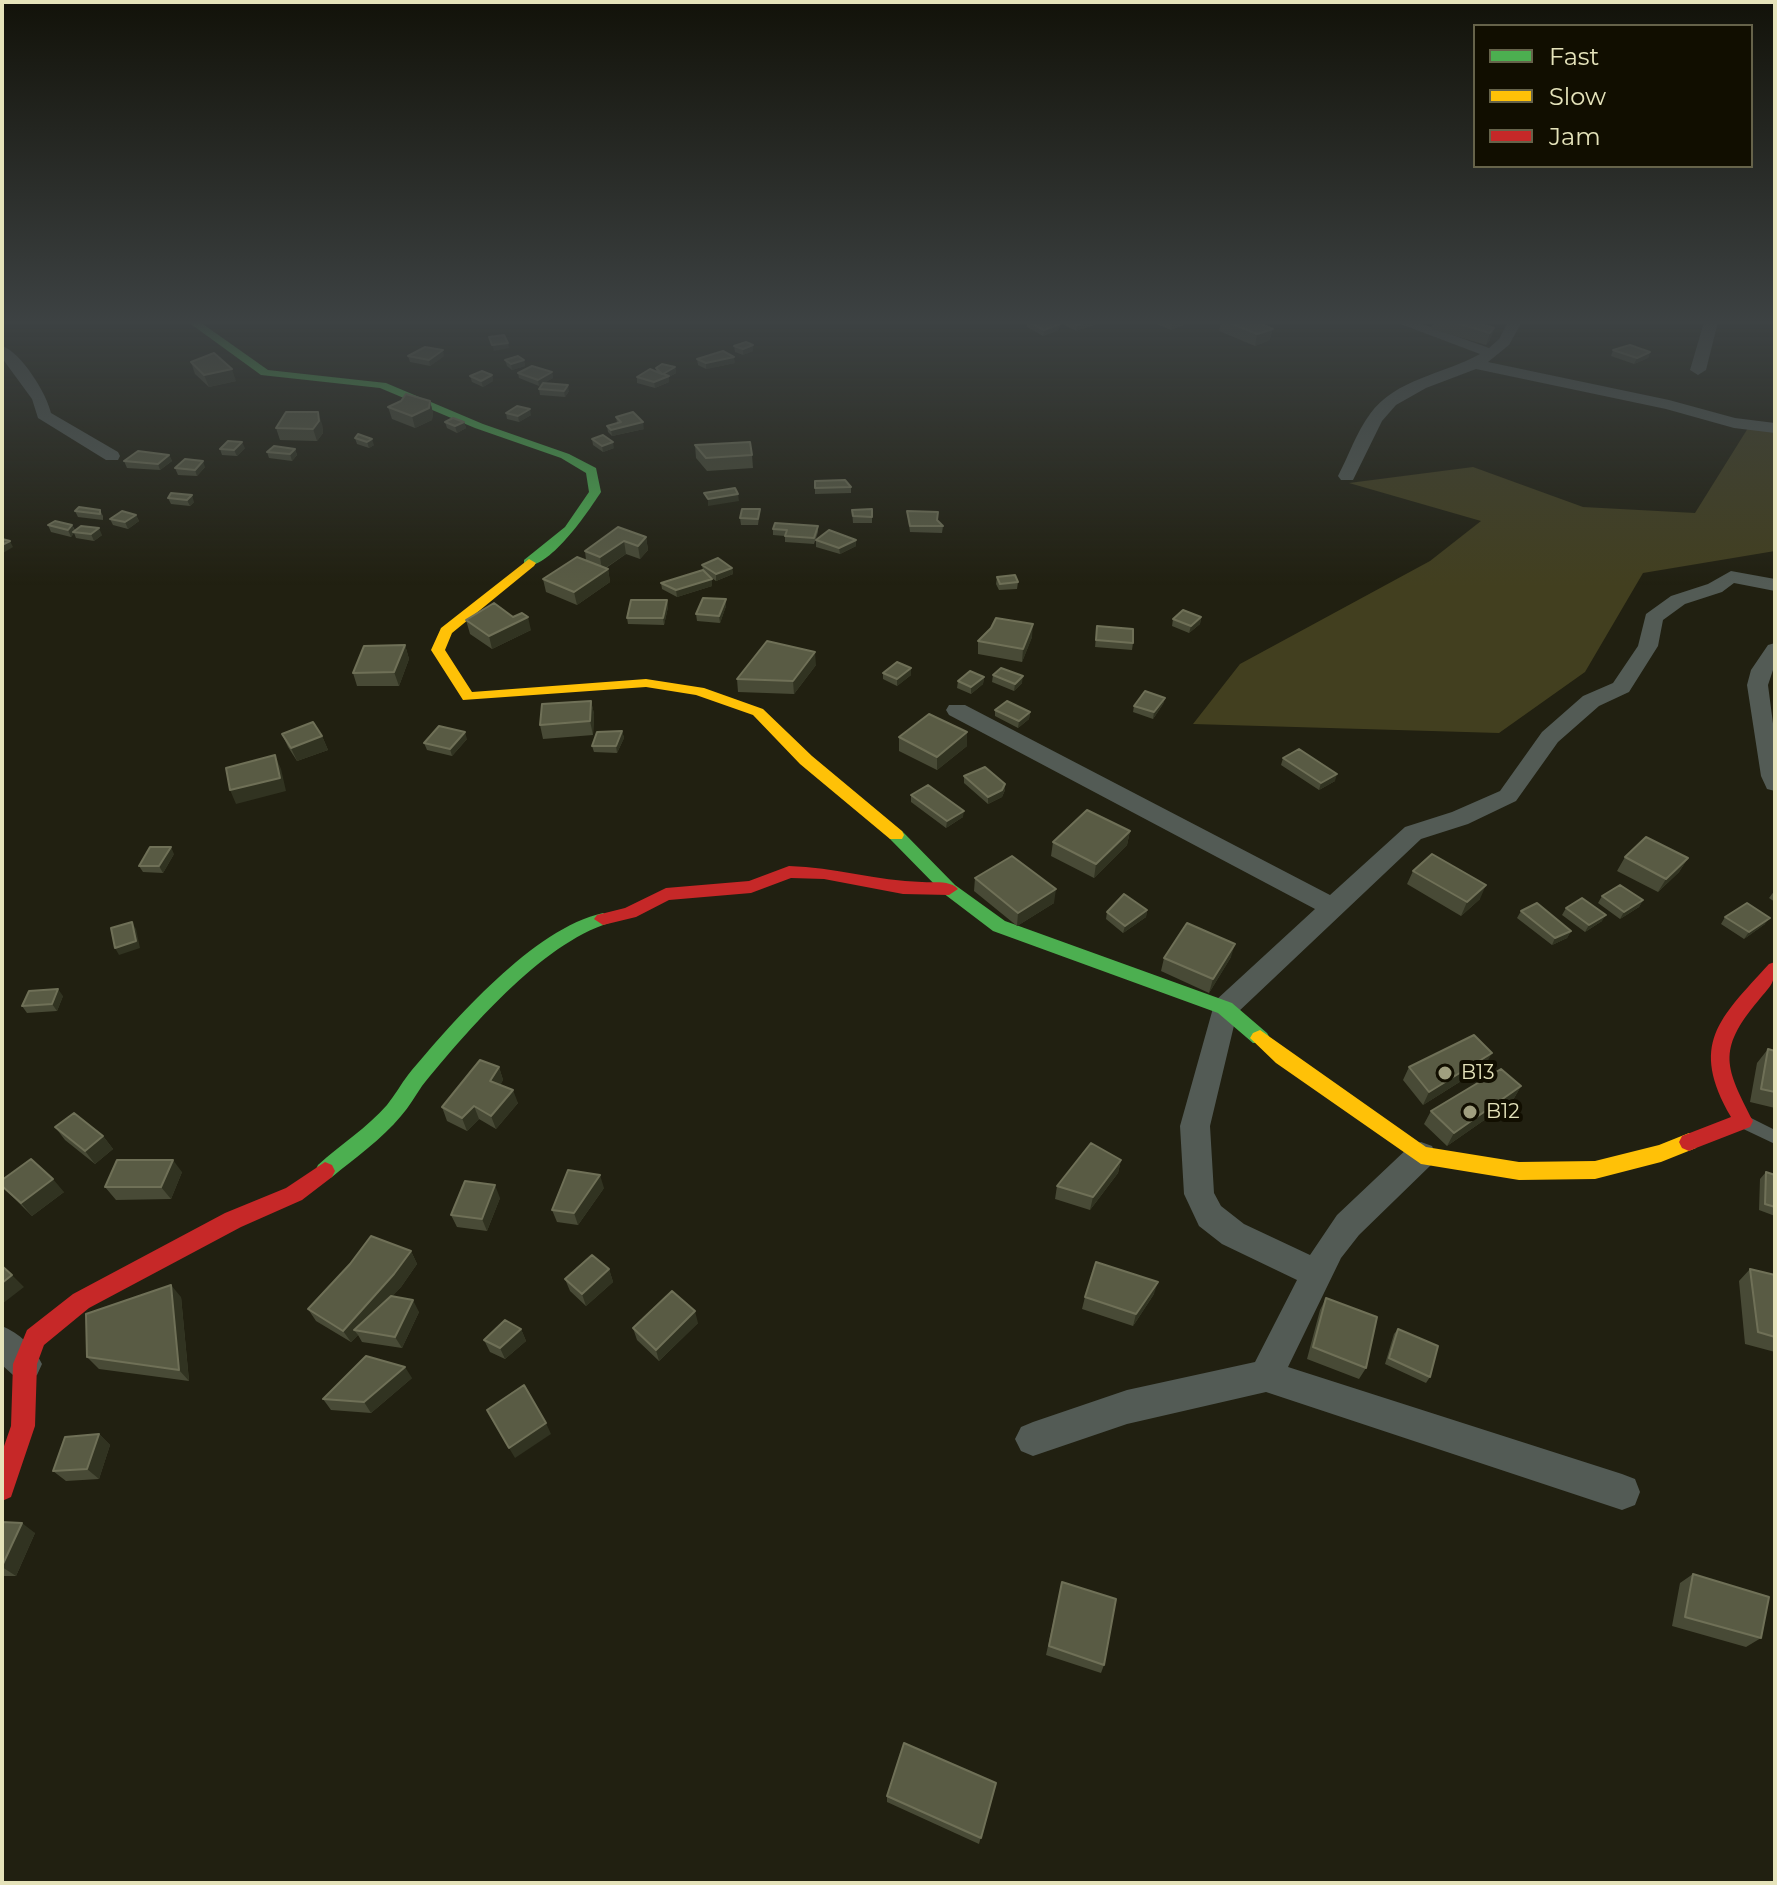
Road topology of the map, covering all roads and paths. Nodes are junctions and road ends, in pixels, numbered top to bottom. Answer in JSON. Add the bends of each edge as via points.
{"nodes":[{"id":1,"x":43,"y":410,"type":"edge"},
{"id":2,"x":441,"y":410,"type":"edge"},
{"id":3,"x":1383,"y":410,"type":"edge"},
{"id":4,"x":1687,"y":410,"type":"edge"},
{"id":5,"x":1775,"y":428,"type":"edge"},
{"id":6,"x":112,"y":456,"type":"dead end"},
{"id":7,"x":1347,"y":476,"type":"dead end"},
{"id":8,"x":1775,"y":585,"type":"edge"},
{"id":9,"x":1775,"y":649,"type":"edge"},
{"id":10,"x":957,"y":710,"type":"dead end"},
{"id":11,"x":1775,"y":784,"type":"edge"},
{"id":12,"x":949,"y":889,"type":"junction"},
{"id":13,"x":1333,"y":908,"type":"junction"},
{"id":14,"x":1775,"y":969,"type":"edge"},
{"id":15,"x":1225,"y":1008,"type":"junction"},
{"id":16,"x":1743,"y":1121,"type":"junction"},
{"id":17,"x":1775,"y":1137,"type":"edge"},
{"id":18,"x":1421,"y":1155,"type":"junction"},
{"id":19,"x":1315,"y":1273,"type":"junction"},
{"id":20,"x":14,"y":1353,"type":"edge"},
{"id":21,"x":1266,"y":1376,"type":"junction"},
{"id":22,"x":1033,"y":1439,"type":"dead end"},
{"id":23,"x":2,"y":1488,"type":"edge"},
{"id":24,"x":1622,"y":1492,"type":"dead end"}],
"edges":[{"from":1,"to":6,"type":"street"},
{"from":2,"to":12,"type":"street","via":[[565,456],[592,471],[595,492],[569,530],[446,631],[438,650],[468,697],[646,683],[699,691],[758,712],[806,760],[915,851]]},
{"from":3,"to":7,"type":"street"},
{"from":4,"to":5,"type":"street"},
{"from":8,"to":13,"type":"street","via":[[1731,577],[1678,600],[1653,618],[1648,646],[1621,687],[1591,701],[1550,737],[1508,796],[1413,833]]},
{"from":9,"to":11,"type":"street","via":[[1757,677]]},
{"from":10,"to":13,"type":"street"},
{"from":12,"to":15,"type":"street","via":[[999,926]]},
{"from":12,"to":20,"type":"street","via":[[789,872],[751,887],[666,894],[630,913],[585,923],[523,967],[484,1003],[393,1112],[317,1178],[81,1301]]},
{"from":13,"to":15,"type":"street"},
{"from":14,"to":16,"type":"street","via":[[1731,1024],[1720,1048],[1720,1074]]},
{"from":15,"to":18,"type":"street","via":[[1283,1058]]},
{"from":15,"to":19,"type":"street","via":[[1195,1126],[1199,1194],[1210,1216],[1233,1234]]},
{"from":16,"to":17,"type":"lane"},
{"from":16,"to":18,"type":"street","via":[[1661,1153],[1595,1170],[1519,1171]]},
{"from":18,"to":19,"type":"street","via":[[1348,1225]]},
{"from":19,"to":21,"type":"street"},
{"from":20,"to":23,"type":"street","via":[[23,1426]]},
{"from":21,"to":22,"type":"street","via":[[1127,1407]]},
{"from":21,"to":24,"type":"street"}]}
